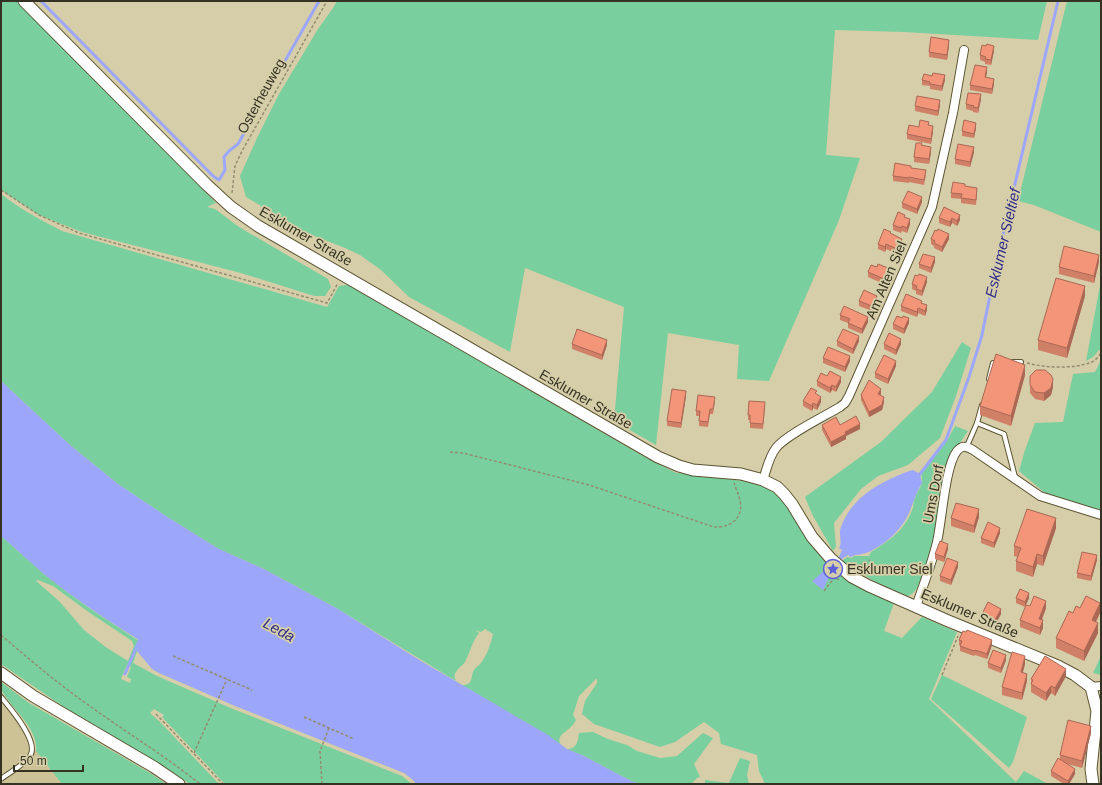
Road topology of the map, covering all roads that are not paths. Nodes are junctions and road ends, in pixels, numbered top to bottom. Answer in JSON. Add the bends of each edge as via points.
{"nodes":[{"id":1,"x":24,"y":1,"type":"edge"},
{"id":2,"x":964,"y":50,"type":"dead end"},
{"id":3,"x":1007,"y":362,"type":"edge"},
{"id":4,"x":1021,"y":362,"type":"edge"},
{"id":5,"x":1000,"y":363,"type":"edge"},
{"id":6,"x":987,"y":386,"type":"edge"},
{"id":7,"x":983,"y":401,"type":"edge"},
{"id":8,"x":977,"y":423,"type":"junction"},
{"id":9,"x":966,"y":446,"type":"junction"},
{"id":10,"x":1015,"y":478,"type":"junction"},
{"id":11,"x":763,"y":480,"type":"junction"},
{"id":12,"x":1101,"y":515,"type":"edge"},
{"id":13,"x":916,"y":607,"type":"junction"},
{"id":14,"x":1,"y":673,"type":"edge"},
{"id":15,"x":1096,"y":687,"type":"edge"},
{"id":16,"x":1,"y":697,"type":"edge"},
{"id":17,"x":1,"y":779,"type":"edge"},
{"id":18,"x":179,"y":784,"type":"edge"},
{"id":19,"x":1093,"y":784,"type":"edge"}],
"edges":[{"from":1,"to":11,"type":"street","name":"Esklumer Straße","via":[[207,185],[231,207],[258,226],[658,457],[693,470],[746,475]]},
{"from":2,"to":11,"type":"street","name":"Am Alten Siel","via":[[932,207],[849,396],[840,407],[778,446]]},
{"from":3,"to":4,"type":"lane"},
{"from":5,"to":6,"type":"lane","via":[[993,363]]},
{"from":7,"to":8,"type":"lane"},
{"from":8,"to":9,"type":"lane"},
{"from":8,"to":10,"type":"lane","via":[[1004,434]]},
{"from":9,"to":10,"type":"street"},
{"from":9,"to":13,"type":"street","name":"Ums Dorf","via":[[956,452],[951,466],[937,541]]},
{"from":10,"to":12,"type":"street","via":[[1040,496]]},
{"from":11,"to":13,"type":"street","name":"Esklumer Straße","via":[[784,494],[812,537],[831,559],[837,572]]},
{"from":13,"to":15,"type":"street","name":"Esklumer Straße","via":[[1058,666]]},
{"from":14,"to":18,"type":"street","via":[[33,696]]},
{"from":15,"to":19,"type":"street","name":"Esklumer Straße","via":[[1097,721],[1091,768]]},
{"from":16,"to":17,"type":"lane","via":[[22,724],[32,747],[31,755]]}]}
